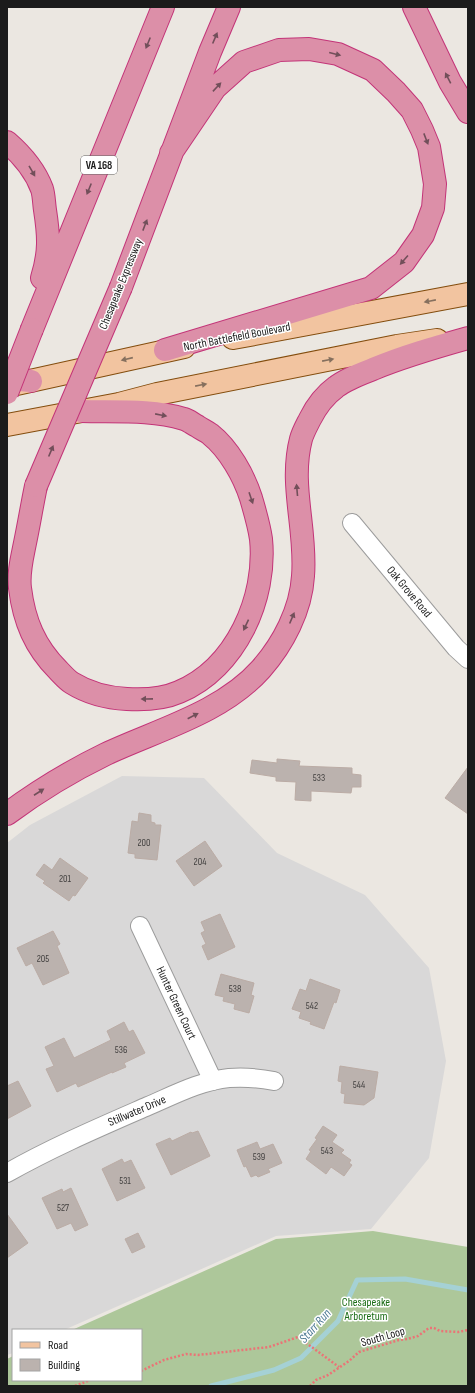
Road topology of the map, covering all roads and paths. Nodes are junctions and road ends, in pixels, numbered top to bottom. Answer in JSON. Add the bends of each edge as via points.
{"nodes":[{"id":1,"x":163,"y":7,"type":"edge"},
{"id":2,"x":228,"y":7,"type":"edge"},
{"id":3,"x":414,"y":7,"type":"edge"},
{"id":4,"x":468,"y":112,"type":"edge"},
{"id":5,"x":7,"y":142,"type":"edge"},
{"id":6,"x":172,"y":153,"type":"junction"},
{"id":7,"x":468,"y":294,"type":"edge"},
{"id":8,"x":33,"y":326,"type":"junction"},
{"id":9,"x":468,"y":335,"type":"edge"},
{"id":10,"x":468,"y":338,"type":"edge"},
{"id":11,"x":165,"y":350,"type":"junction"},
{"id":12,"x":7,"y":379,"type":"edge"},
{"id":13,"x":31,"y":381,"type":"junction"},
{"id":14,"x":7,"y":386,"type":"edge"},
{"id":15,"x":7,"y":393,"type":"edge"},
{"id":16,"x":81,"y":411,"type":"junction"},
{"id":17,"x":7,"y":425,"type":"edge"},
{"id":18,"x":36,"y":486,"type":"junction"},
{"id":19,"x":352,"y":523,"type":"dead end"},
{"id":20,"x":7,"y":558,"type":"edge"},
{"id":21,"x":468,"y":659,"type":"edge"},
{"id":22,"x":7,"y":814,"type":"edge"},
{"id":23,"x":140,"y":926,"type":"dead end"},
{"id":24,"x":213,"y":1081,"type":"junction"},
{"id":25,"x":274,"y":1081,"type":"dead end"},
{"id":26,"x":7,"y":1173,"type":"edge"},
{"id":27,"x":468,"y":1330,"type":"edge"},
{"id":28,"x":339,"y":1367,"type":"junction"},
{"id":29,"x":142,"y":1371,"type":"edge"},
{"id":30,"x":88,"y":1381,"type":"edge"},
{"id":31,"x":75,"y":1386,"type":"edge"},
{"id":32,"x":310,"y":1386,"type":"edge"}],
"edges":[{"from":1,"to":8,"type":"highway","number":"VA 168","one_way":true},
{"from":6,"to":2,"type":"highway","name":"Chesapeake Expressway","one_way":true},
{"from":4,"to":3,"type":"highway","one_way":true,"via":[[450,82]]},
{"from":5,"to":8,"type":"highway","one_way":true,"via":[[31,168],[42,190],[48,251],[33,305]]},
{"from":6,"to":11,"type":"highway","one_way":true,"via":[[215,88],[244,62],[279,50],[310,49],[338,54],[373,70],[396,92],[412,110],[422,130],[429,147],[435,184],[433,208],[423,235],[404,262],[371,288]]},
{"from":18,"to":6,"type":"highway","name":"Chesapeake Expressway","one_way":true,"bridge":true,"via":[[121,287]]},
{"from":7,"to":11,"type":"main road","name":"North Battlefield Boulevard","one_way":true},
{"from":8,"to":15,"type":"highway","number":"VA 168","bridge":true},
{"from":16,"to":9,"type":"main road","one_way":true,"via":[[389,348]]},
{"from":22,"to":10,"type":"highway","one_way":true,"via":[[63,777],[228,698],[262,669],[288,630],[302,587],[304,548],[296,486],[297,460],[303,434],[315,410],[336,386],[362,373],[398,359]]},
{"from":11,"to":13,"type":"main road","name":"North Battlefield Boulevard","one_way":true},
{"from":12,"to":13,"type":"highway"},
{"from":13,"to":14,"type":"main road","name":"North Battlefield Boulevard"},
{"from":16,"to":17,"type":"main road"},
{"from":16,"to":18,"type":"highway","one_way":true,"via":[[146,412],[185,419],[210,434],[225,449],[250,495],[261,541],[260,569],[253,608],[230,652],[197,683],[178,693],[154,699],[113,698],[93,693],[71,683],[38,647],[23,610],[20,566]]},
{"from":18,"to":20,"type":"highway","name":"Chesapeake Expressway"},
{"from":19,"to":21,"type":"street","name":"Oak Grove Road"},
{"from":23,"to":24,"type":"street","name":"Hunter Green Court"},
{"from":24,"to":25,"type":"street","name":"Stillwater Drive","via":[[228,1078]]},
{"from":24,"to":26,"type":"street","name":"Stillwater Drive","via":[[187,1089],[84,1133]]},
{"from":27,"to":28,"type":"path","name":"South Loop","via":[[458,1332],[429,1328],[418,1336],[359,1352]]},
{"from":28,"to":29,"type":"path","via":[[298,1337],[269,1347],[198,1355],[186,1354],[164,1360]]},
{"from":28,"to":32,"type":"path","name":"South Loop"},
{"from":30,"to":31,"type":"path"}]}
